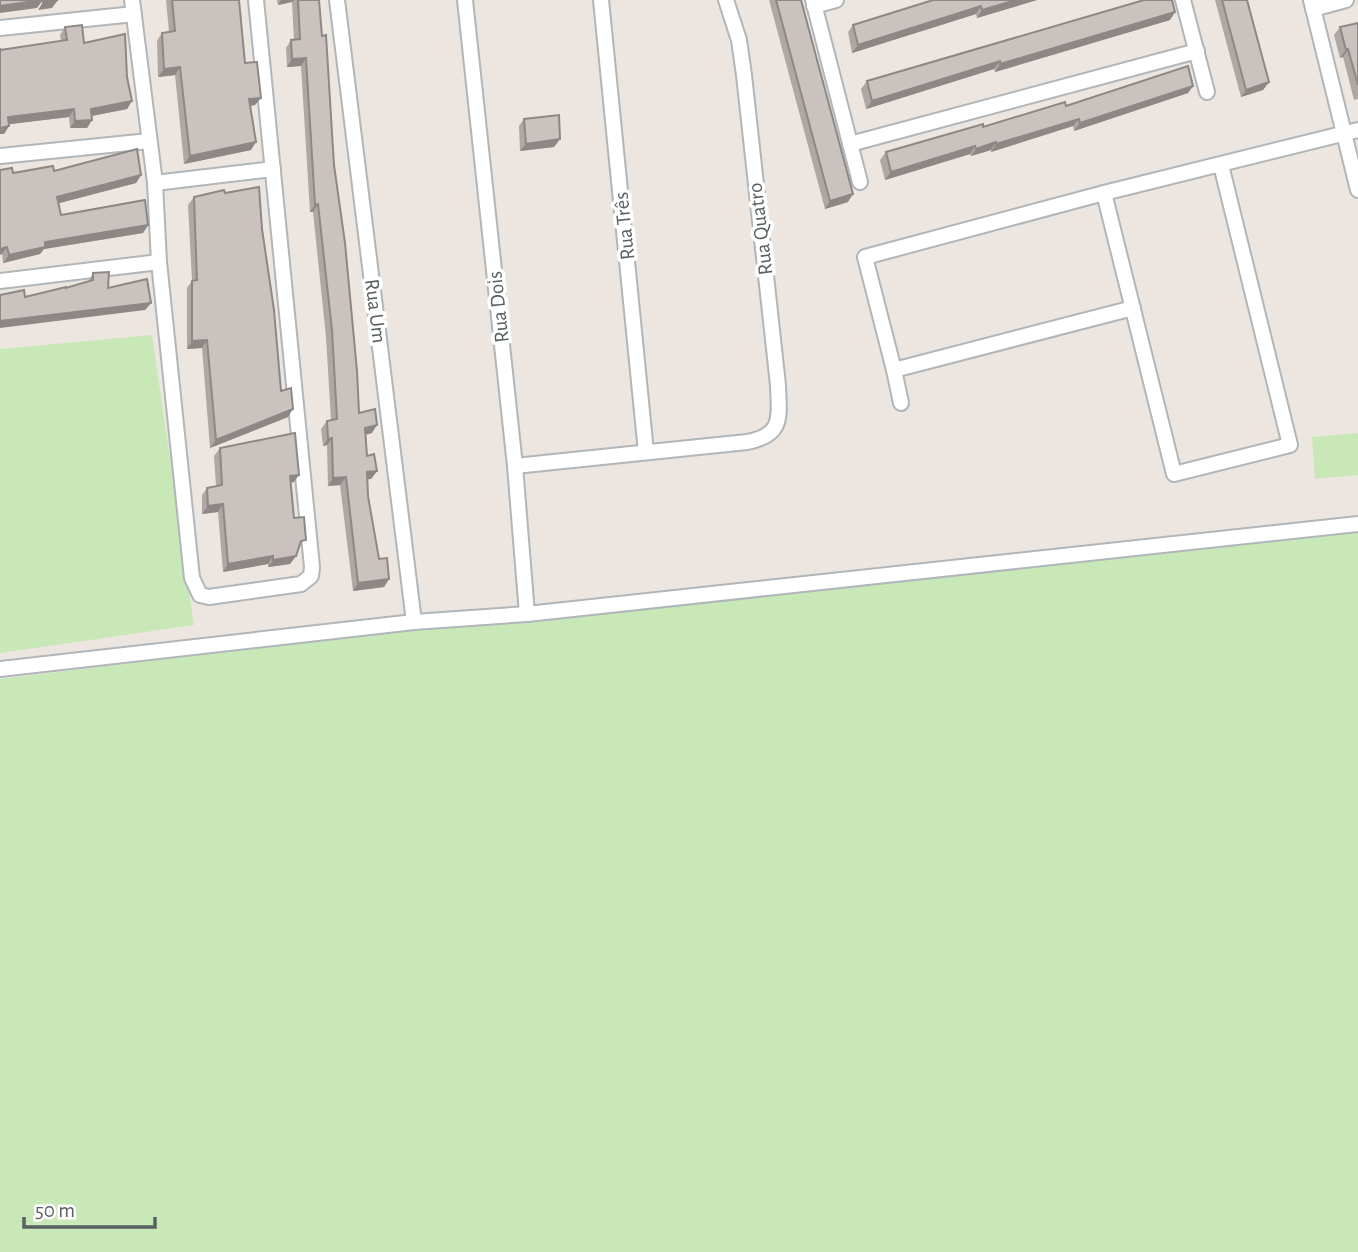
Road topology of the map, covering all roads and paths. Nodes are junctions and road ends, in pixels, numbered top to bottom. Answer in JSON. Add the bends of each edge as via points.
{"nodes":[{"id":1,"x":256,"y":0,"type":"edge"},
{"id":2,"x":337,"y":0,"type":"edge"},
{"id":3,"x":465,"y":0,"type":"edge"},
{"id":4,"x":601,"y":0,"type":"edge"},
{"id":5,"x":726,"y":0,"type":"edge"},
{"id":6,"x":836,"y":0,"type":"edge"},
{"id":7,"x":1183,"y":0,"type":"edge"},
{"id":8,"x":1346,"y":0,"type":"edge"},
{"id":9,"x":814,"y":3,"type":"edge"},
{"id":10,"x":1312,"y":4,"type":"edge"},
{"id":11,"x":133,"y":7,"type":"edge"},
{"id":12,"x":0,"y":28,"type":"edge"},
{"id":13,"x":1197,"y":51,"type":"junction"},
{"id":14,"x":1207,"y":92,"type":"dead end"},
{"id":15,"x":1351,"y":132,"type":"edge"},
{"id":16,"x":149,"y":141,"type":"junction"},
{"id":17,"x":850,"y":144,"type":"junction"},
{"id":18,"x":0,"y":156,"type":"edge"},
{"id":19,"x":1221,"y":165,"type":"junction"},
{"id":20,"x":273,"y":169,"type":"junction"},
{"id":21,"x":860,"y":182,"type":"dead end"},
{"id":22,"x":155,"y":183,"type":"junction"},
{"id":23,"x":1358,"y":190,"type":"edge"},
{"id":24,"x":1104,"y":193,"type":"junction"},
{"id":25,"x":159,"y":262,"type":"junction"},
{"id":26,"x":0,"y":281,"type":"edge"},
{"id":27,"x":1133,"y":308,"type":"junction"},
{"id":28,"x":894,"y":370,"type":"junction"},
{"id":29,"x":901,"y":403,"type":"dead end"},
{"id":30,"x":646,"y":452,"type":"junction"},
{"id":31,"x":515,"y":466,"type":"junction"},
{"id":32,"x":1358,"y":524,"type":"edge"},
{"id":33,"x":527,"y":614,"type":"junction"},
{"id":34,"x":414,"y":622,"type":"junction"},
{"id":35,"x":0,"y":669,"type":"edge"}],
"edges":[{"from":1,"to":20,"type":"street"},
{"from":2,"to":34,"type":"street","name":"Rua Um"},
{"from":3,"to":31,"type":"street","name":"Rua Dois"},
{"from":4,"to":30,"type":"street","name":"Rua Três"},
{"from":5,"to":30,"type":"street","name":"Rua Quatro","via":[[739,40],[779,402],[777,422],[771,435],[747,442]]},
{"from":6,"to":9,"type":"street"},
{"from":7,"to":13,"type":"street"},
{"from":8,"to":10,"type":"street"},
{"from":9,"to":17,"type":"street"},
{"from":10,"to":15,"type":"street"},
{"from":11,"to":12,"type":"street"},
{"from":11,"to":16,"type":"street"},
{"from":13,"to":14,"type":"street"},
{"from":13,"to":17,"type":"street"},
{"from":15,"to":19,"type":"street"},
{"from":15,"to":23,"type":"street"},
{"from":16,"to":18,"type":"street"},
{"from":16,"to":22,"type":"street"},
{"from":17,"to":21,"type":"street"},
{"from":19,"to":24,"type":"street"},
{"from":19,"to":27,"type":"street","via":[[1290,445],[1174,474]]},
{"from":20,"to":22,"type":"street"},
{"from":20,"to":25,"type":"street","via":[[312,561],[311,576],[301,584],[209,597],[200,595],[195,586]]},
{"from":22,"to":25,"type":"street"},
{"from":24,"to":27,"type":"street"},
{"from":24,"to":28,"type":"street","via":[[864,257]]},
{"from":25,"to":26,"type":"street"},
{"from":27,"to":28,"type":"street"},
{"from":28,"to":29,"type":"street"},
{"from":30,"to":31,"type":"street"},
{"from":31,"to":33,"type":"street","name":"Rua Dois"},
{"from":32,"to":33,"type":"street"},
{"from":33,"to":34,"type":"street"},
{"from":34,"to":35,"type":"street"}]}
